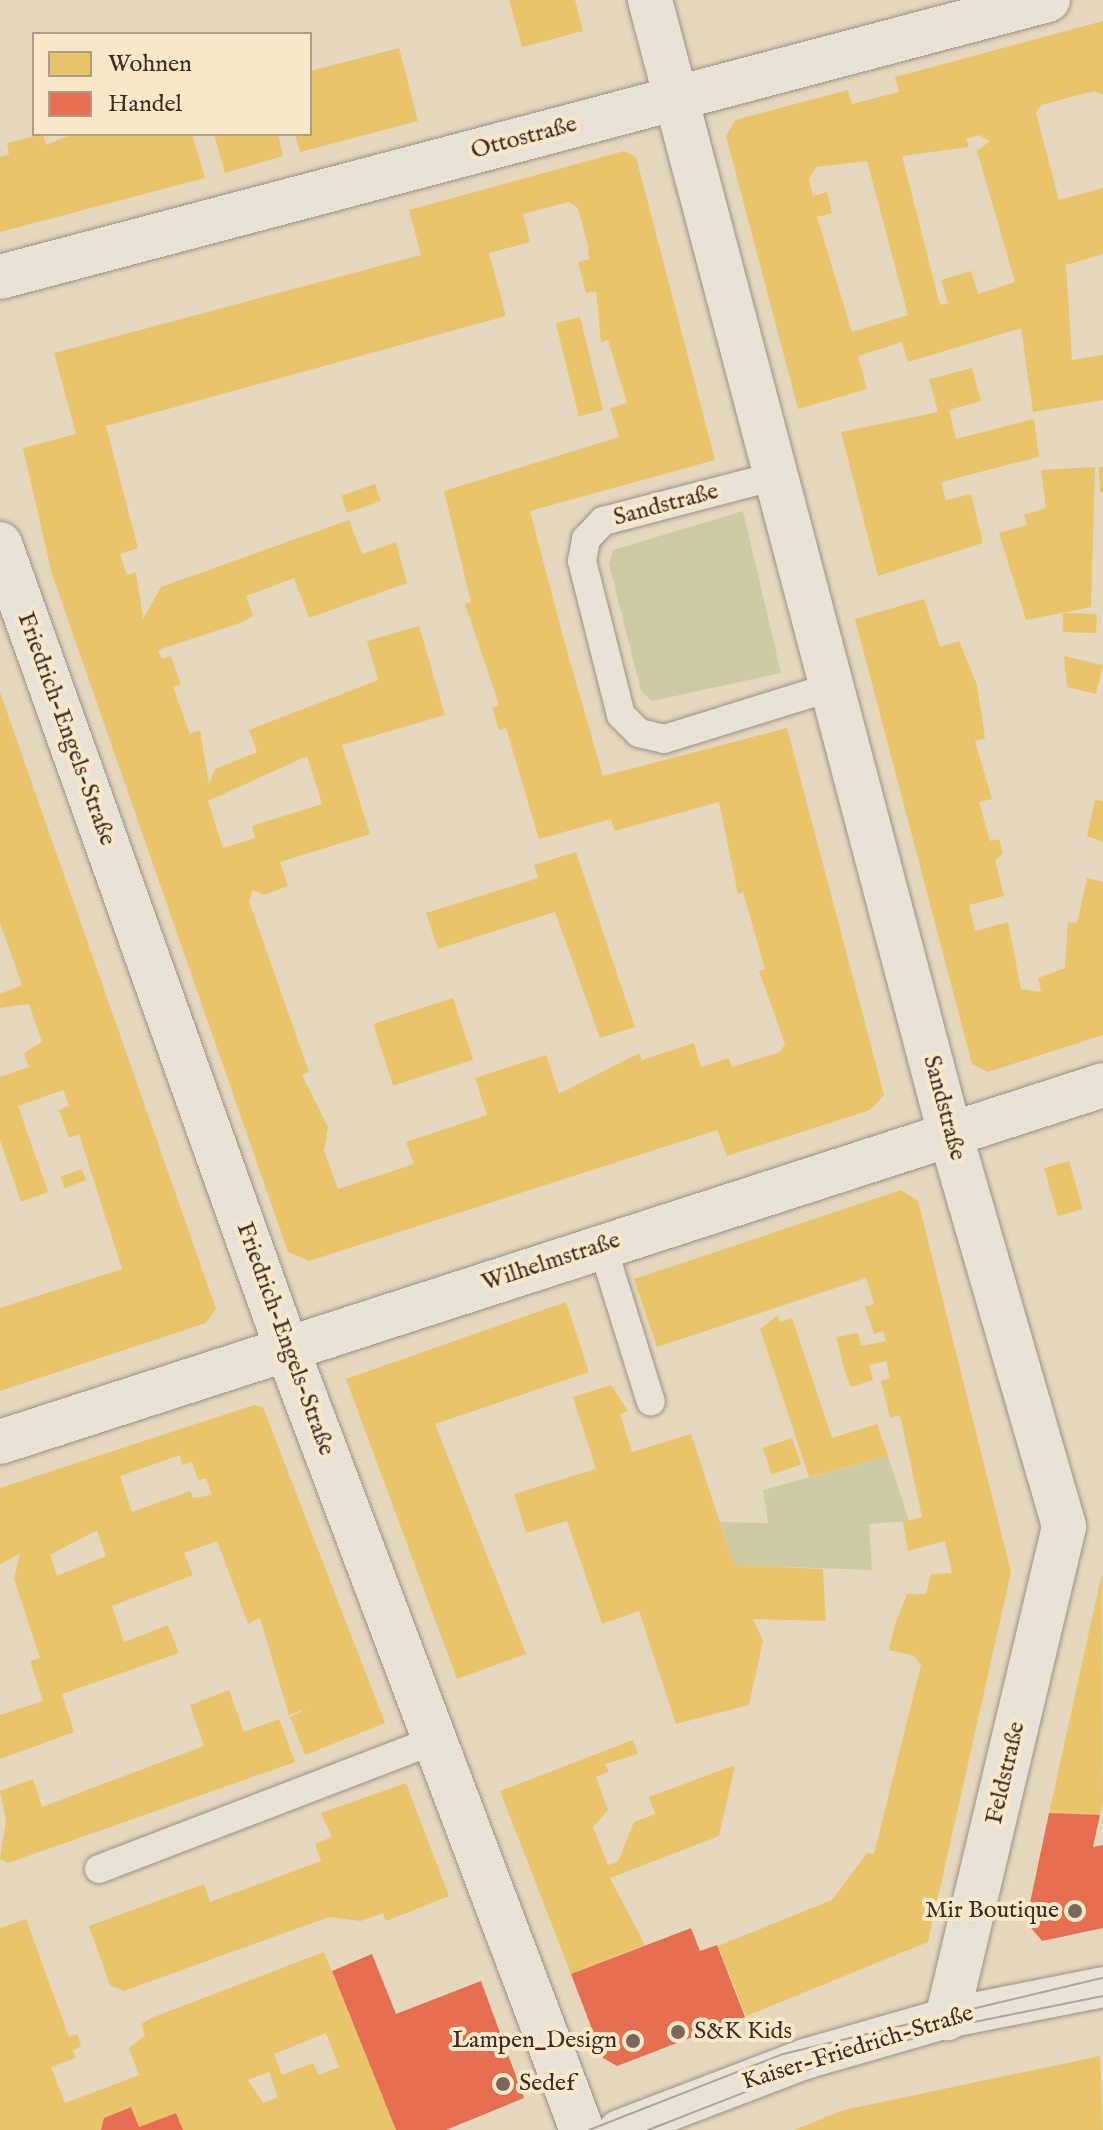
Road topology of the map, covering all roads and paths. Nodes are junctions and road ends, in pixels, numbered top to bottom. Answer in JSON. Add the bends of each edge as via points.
{"nodes":[{"id":1,"x":650,"y":0,"type":"edge"},
{"id":2,"x":1048,"y":0,"type":"edge"},
{"id":3,"x":676,"y":98,"type":"junction"},
{"id":4,"x":0,"y":277,"type":"edge"},
{"id":5,"x":776,"y":476,"type":"junction"},
{"id":6,"x":0,"y":544,"type":"edge"},
{"id":7,"x":832,"y":687,"type":"junction"},
{"id":8,"x":1103,"y":1085,"type":"edge"},
{"id":9,"x":949,"y":1130,"type":"junction"},
{"id":10,"x":602,"y":1245,"type":"junction"},
{"id":11,"x":287,"y":1349,"type":"junction"},
{"id":12,"x":651,"y":1402,"type":"dead end"},
{"id":13,"x":0,"y":1442,"type":"edge"},
{"id":14,"x":1064,"y":1527,"type":"joint"},
{"id":15,"x":435,"y":1740,"type":"junction"},
{"id":16,"x":99,"y":1869,"type":"dead end"},
{"id":17,"x":1103,"y":1987,"type":"edge"},
{"id":18,"x":947,"y":2018,"type":"junction"},
{"id":19,"x":582,"y":2130,"type":"edge"},
{"id":20,"x":619,"y":2130,"type":"edge"}],
"edges":[{"from":1,"to":3,"type":"street","name":"Sandstraße"},
{"from":2,"to":3,"type":"street","name":"Ottostraße"},
{"from":3,"to":4,"type":"street","name":"Ottostraße"},
{"from":3,"to":5,"type":"street","name":"Sandstraße"},
{"from":5,"to":7,"type":"street","name":"Sandstraße"},
{"from":5,"to":7,"type":"lane","name":"Sandstraße","via":[[603,521],[586,539],[582,561],[621,715],[639,733],[664,739]]},
{"from":6,"to":11,"type":"street","name":"Friedrich-Engels-Straße"},
{"from":7,"to":9,"type":"street","name":"Sandstraße"},
{"from":8,"to":9,"type":"street","name":"Wilhelmstraße"},
{"from":9,"to":10,"type":"street","name":"Wilhelmstraße"},
{"from":9,"to":14,"type":"street","name":"Sandstraße"},
{"from":10,"to":11,"type":"street","name":"Wilhelmstraße"},
{"from":10,"to":12,"type":"lane"},
{"from":11,"to":13,"type":"street","name":"Wilhelmstraße"},
{"from":11,"to":15,"type":"street","name":"Friedrich-Engels-Straße"},
{"from":14,"to":18,"type":"street","name":"Feldstraße"},
{"from":15,"to":16,"type":"lane"},
{"from":15,"to":19,"type":"street","name":"Friedrich-Engels-Straße"},
{"from":17,"to":18,"type":"street","name":"Kaiser-Friedrich-Straße"},
{"from":18,"to":20,"type":"street","name":"Kaiser-Friedrich-Straße","via":[[793,2063]]}]}
